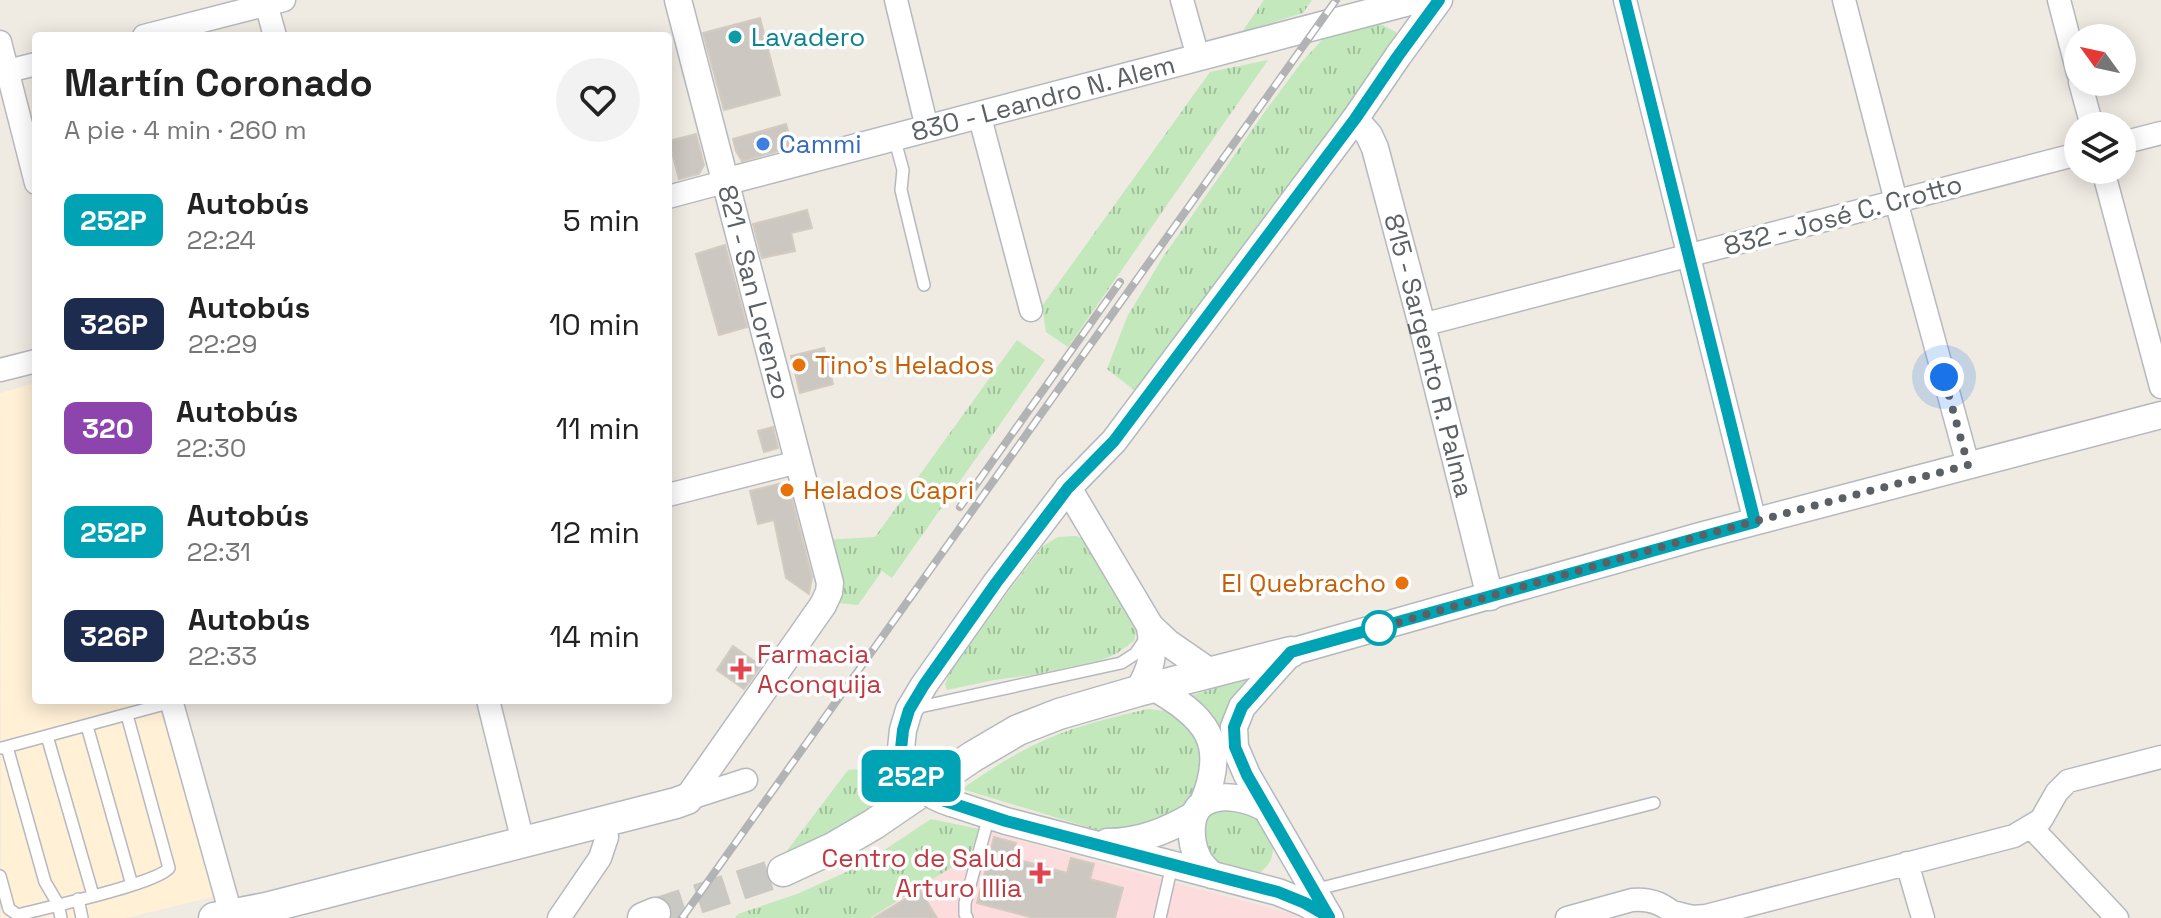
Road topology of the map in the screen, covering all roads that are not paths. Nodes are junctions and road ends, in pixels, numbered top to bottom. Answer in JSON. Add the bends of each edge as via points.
{"nodes":[{"id":1,"x":678,"y":0,"type":"edge"},
{"id":2,"x":896,"y":0,"type":"edge"},
{"id":3,"x":1182,"y":0,"type":"edge"},
{"id":4,"x":1417,"y":0,"type":"edge"},
{"id":5,"x":1439,"y":0,"type":"edge"},
{"id":6,"x":1625,"y":0,"type":"edge"},
{"id":7,"x":1844,"y":0,"type":"edge"},
{"id":8,"x":2059,"y":0,"type":"edge"},
{"id":9,"x":272,"y":1,"type":"edge"},
{"id":10,"x":2065,"y":24,"type":"edge"},
{"id":11,"x":159,"y":32,"type":"edge"},
{"id":12,"x":275,"y":32,"type":"edge"},
{"id":13,"x":0,"y":42,"type":"edge"},
{"id":14,"x":1198,"y":57,"type":"junction"},
{"id":15,"x":32,"y":65,"type":"edge"},
{"id":16,"x":8,"y":71,"type":"junction"},
{"id":17,"x":6,"y":99,"type":"edge"},
{"id":18,"x":979,"y":114,"type":"junction"},
{"id":19,"x":1355,"y":119,"type":"junction"},
{"id":20,"x":927,"y":128,"type":"junction"},
{"id":21,"x":2161,"y":133,"type":"edge"},
{"id":22,"x":894,"y":136,"type":"junction"},
{"id":23,"x":2136,"y":139,"type":"edge"},
{"id":24,"x":2064,"y":158,"type":"edge"},
{"id":25,"x":32,"y":172,"type":"edge"},
{"id":26,"x":724,"y":182,"type":"junction"},
{"id":27,"x":2107,"y":184,"type":"edge"},
{"id":28,"x":672,"y":196,"type":"edge"},
{"id":29,"x":1896,"y":201,"type":"junction"},
{"id":30,"x":1690,"y":255,"type":"junction"},
{"id":31,"x":924,"y":285,"type":"dead end"},
{"id":32,"x":1031,"y":310,"type":"dead end"},
{"id":33,"x":1422,"y":325,"type":"junction"},
{"id":34,"x":32,"y":362,"type":"edge"},
{"id":35,"x":0,"y":370,"type":"edge"},
{"id":36,"x":2161,"y":387,"type":"edge"},
{"id":37,"x":2161,"y":415,"type":"edge"},
{"id":38,"x":798,"y":462,"type":"junction"},
{"id":39,"x":1968,"y":465,"type":"junction"},
{"id":40,"x":1068,"y":488,"type":"junction"},
{"id":41,"x":672,"y":494,"type":"edge"},
{"id":42,"x":1755,"y":522,"type":"junction"},
{"id":43,"x":1093,"y":531,"type":"junction"},
{"id":44,"x":1030,"y":539,"type":"junction"},
{"id":45,"x":1490,"y":597,"type":"junction"},
{"id":46,"x":1150,"y":626,"type":"junction"},
{"id":47,"x":1291,"y":652,"type":"junction"},
{"id":48,"x":1210,"y":672,"type":"junction"},
{"id":49,"x":1145,"y":689,"type":"junction"},
{"id":50,"x":162,"y":704,"type":"edge"},
{"id":51,"x":172,"y":704,"type":"edge"},
{"id":52,"x":489,"y":704,"type":"edge"},
{"id":53,"x":909,"y":710,"type":"junction"},
{"id":54,"x":127,"y":715,"type":"junction"},
{"id":55,"x":87,"y":726,"type":"junction"},
{"id":56,"x":47,"y":736,"type":"junction"},
{"id":57,"x":4,"y":748,"type":"edge"},
{"id":58,"x":2161,"y":757,"type":"edge"},
{"id":59,"x":746,"y":780,"type":"dead end"},
{"id":60,"x":687,"y":799,"type":"junction"},
{"id":61,"x":1654,"y":803,"type":"dead end"},
{"id":62,"x":1265,"y":808,"type":"junction"},
{"id":63,"x":1198,"y":809,"type":"junction"},
{"id":64,"x":989,"y":815,"type":"junction"},
{"id":65,"x":604,"y":822,"type":"junction"},
{"id":66,"x":2031,"y":827,"type":"junction"},
{"id":67,"x":1283,"y":837,"type":"junction"},
{"id":68,"x":523,"y":842,"type":"junction"},
{"id":69,"x":1091,"y":842,"type":"junction"},
{"id":70,"x":1907,"y":863,"type":"junction"},
{"id":71,"x":1172,"y":865,"type":"junction"},
{"id":72,"x":783,"y":871,"type":"tunnel mouth"},
{"id":73,"x":1212,"y":875,"type":"junction"},
{"id":74,"x":0,"y":876,"type":"edge"},
{"id":75,"x":132,"y":885,"type":"junction"},
{"id":76,"x":1248,"y":885,"type":"junction"},
{"id":77,"x":1314,"y":890,"type":"junction"},
{"id":78,"x":93,"y":895,"type":"junction"},
{"id":79,"x":78,"y":899,"type":"junction"},
{"id":80,"x":58,"y":904,"type":"junction"},
{"id":81,"x":1589,"y":915,"type":"edge"},
{"id":82,"x":1676,"y":915,"type":"edge"},
{"id":83,"x":225,"y":917,"type":"edge"},
{"id":84,"x":1330,"y":917,"type":"edge"},
{"id":85,"x":61,"y":918,"type":"edge"},
{"id":86,"x":82,"y":918,"type":"edge"},
{"id":87,"x":559,"y":918,"type":"edge"},
{"id":88,"x":967,"y":918,"type":"edge"},
{"id":89,"x":1160,"y":918,"type":"edge"},
{"id":90,"x":1567,"y":918,"type":"edge"},
{"id":91,"x":1923,"y":918,"type":"edge"},
{"id":92,"x":2117,"y":918,"type":"edge"}],
"edges":[{"from":1,"to":26,"type":"street","name":"821 - San Lorenzo"},
{"from":2,"to":20,"type":"street"},
{"from":3,"to":14,"type":"street"},
{"from":4,"to":14,"type":"street","name":"830 - Leandro N. Alem"},
{"from":5,"to":19,"type":"street"},
{"from":6,"to":30,"type":"street"},
{"from":7,"to":29,"type":"street"},
{"from":8,"to":10,"type":"street"},
{"from":9,"to":11,"type":"street"},
{"from":9,"to":12,"type":"street"},
{"from":13,"to":16,"type":"street"},
{"from":14,"to":18,"type":"street","name":"830 - Leandro N. Alem"},
{"from":15,"to":16,"type":"street"},
{"from":16,"to":17,"type":"street"},
{"from":17,"to":25,"type":"street"},
{"from":18,"to":20,"type":"street","name":"830 - Leandro N. Alem"},
{"from":18,"to":32,"type":"street"},
{"from":19,"to":33,"type":"street","name":"815 - Sargento R. Palma","via":[[1375,148]]},
{"from":19,"to":40,"type":"street","via":[[1114,441]]},
{"from":20,"to":22,"type":"street","name":"830 - Leandro N. Alem"},
{"from":21,"to":23,"type":"street"},
{"from":22,"to":26,"type":"street","name":"830 - Leandro N. Alem"},
{"from":22,"to":31,"type":"lane"},
{"from":24,"to":29,"type":"street","name":"832 - José C. Crotto"},
{"from":26,"to":28,"type":"street","name":"830 - Leandro N. Alem"},
{"from":26,"to":38,"type":"street","name":"821 - San Lorenzo"},
{"from":27,"to":36,"type":"street"},
{"from":29,"to":30,"type":"street","name":"832 - José C. Crotto"},
{"from":29,"to":39,"type":"street"},
{"from":30,"to":33,"type":"street","name":"832 - José C. Crotto"},
{"from":30,"to":42,"type":"street"},
{"from":33,"to":45,"type":"street","name":"815 - Sargento R. Palma"},
{"from":34,"to":35,"type":"street"},
{"from":37,"to":39,"type":"street"},
{"from":38,"to":41,"type":"street"},
{"from":38,"to":60,"type":"street","name":"821 - San Lorenzo","via":[[829,592]]},
{"from":39,"to":42,"type":"street"},
{"from":40,"to":43,"type":"street"},
{"from":40,"to":44,"type":"street"},
{"from":42,"to":45,"type":"street"},
{"from":43,"to":44,"type":"street","via":[[1060,525]]},
{"from":43,"to":46,"type":"street"},
{"from":44,"to":53,"type":"street"},
{"from":45,"to":47,"type":"street"},
{"from":46,"to":48,"type":"street"},
{"from":46,"to":49,"type":"street","via":[[1152,660]]},
{"from":46,"to":53,"type":"lane","via":[[1142,646],[1121,663]]},
{"from":47,"to":48,"type":"main road"},
{"from":47,"to":62,"type":"street","via":[[1242,707],[1234,727],[1241,764]]},
{"from":48,"to":49,"type":"main road"},
{"from":49,"to":63,"type":"street","via":[[1177,701],[1209,736],[1213,774]]},
{"from":49,"to":72,"type":"main road","via":[[1018,730],[874,824]]},
{"from":50,"to":54,"type":"lane"},
{"from":51,"to":83,"type":"street"},
{"from":52,"to":68,"type":"street"},
{"from":53,"to":64,"type":"street","bridge":true,"via":[[901,749],[917,784],[939,799]]},
{"from":54,"to":55,"type":"lane"},
{"from":54,"to":75,"type":"lane","via":[[169,868]]},
{"from":55,"to":56,"type":"lane"},
{"from":55,"to":75,"type":"lane"},
{"from":56,"to":57,"type":"lane"},
{"from":56,"to":78,"type":"lane"},
{"from":57,"to":80,"type":"lane","via":[[45,882]]},
{"from":58,"to":66,"type":"street","via":[[2068,781]]},
{"from":59,"to":60,"type":"street"},
{"from":60,"to":65,"type":"main road"},
{"from":61,"to":77,"type":"lane"},
{"from":62,"to":63,"type":"street","via":[[1251,800],[1227,798]]},
{"from":62,"to":67,"type":"street"},
{"from":63,"to":69,"type":"street","via":[[1171,828],[1136,840]]},
{"from":63,"to":73,"type":"street","via":[[1194,847]]},
{"from":64,"to":69,"type":"street"},
{"from":64,"to":88,"type":"lane","via":[[965,903]]},
{"from":65,"to":68,"type":"main road"},
{"from":65,"to":87,"type":"street","via":[[607,837],[600,858]]},
{"from":66,"to":70,"type":"street"},
{"from":66,"to":92,"type":"street"},
{"from":67,"to":76,"type":"street","via":[[1277,868],[1268,878]]},
{"from":67,"to":77,"type":"street"},
{"from":68,"to":83,"type":"main road"},
{"from":69,"to":71,"type":"street"},
{"from":70,"to":82,"type":"street","via":[[1706,916]]},
{"from":70,"to":91,"type":"street"},
{"from":71,"to":73,"type":"street"},
{"from":71,"to":89,"type":"lane"},
{"from":73,"to":76,"type":"street"},
{"from":74,"to":80,"type":"lane","via":[[13,913]]},
{"from":75,"to":78,"type":"lane"},
{"from":76,"to":84,"type":"street","via":[[1291,897]]},
{"from":77,"to":84,"type":"street"},
{"from":78,"to":79,"type":"lane"},
{"from":79,"to":80,"type":"lane"},
{"from":79,"to":86,"type":"lane"},
{"from":80,"to":85,"type":"lane"},
{"from":81,"to":82,"type":"street","via":[[1632,900],[1652,900]]},
{"from":81,"to":90,"type":"street"}]}
